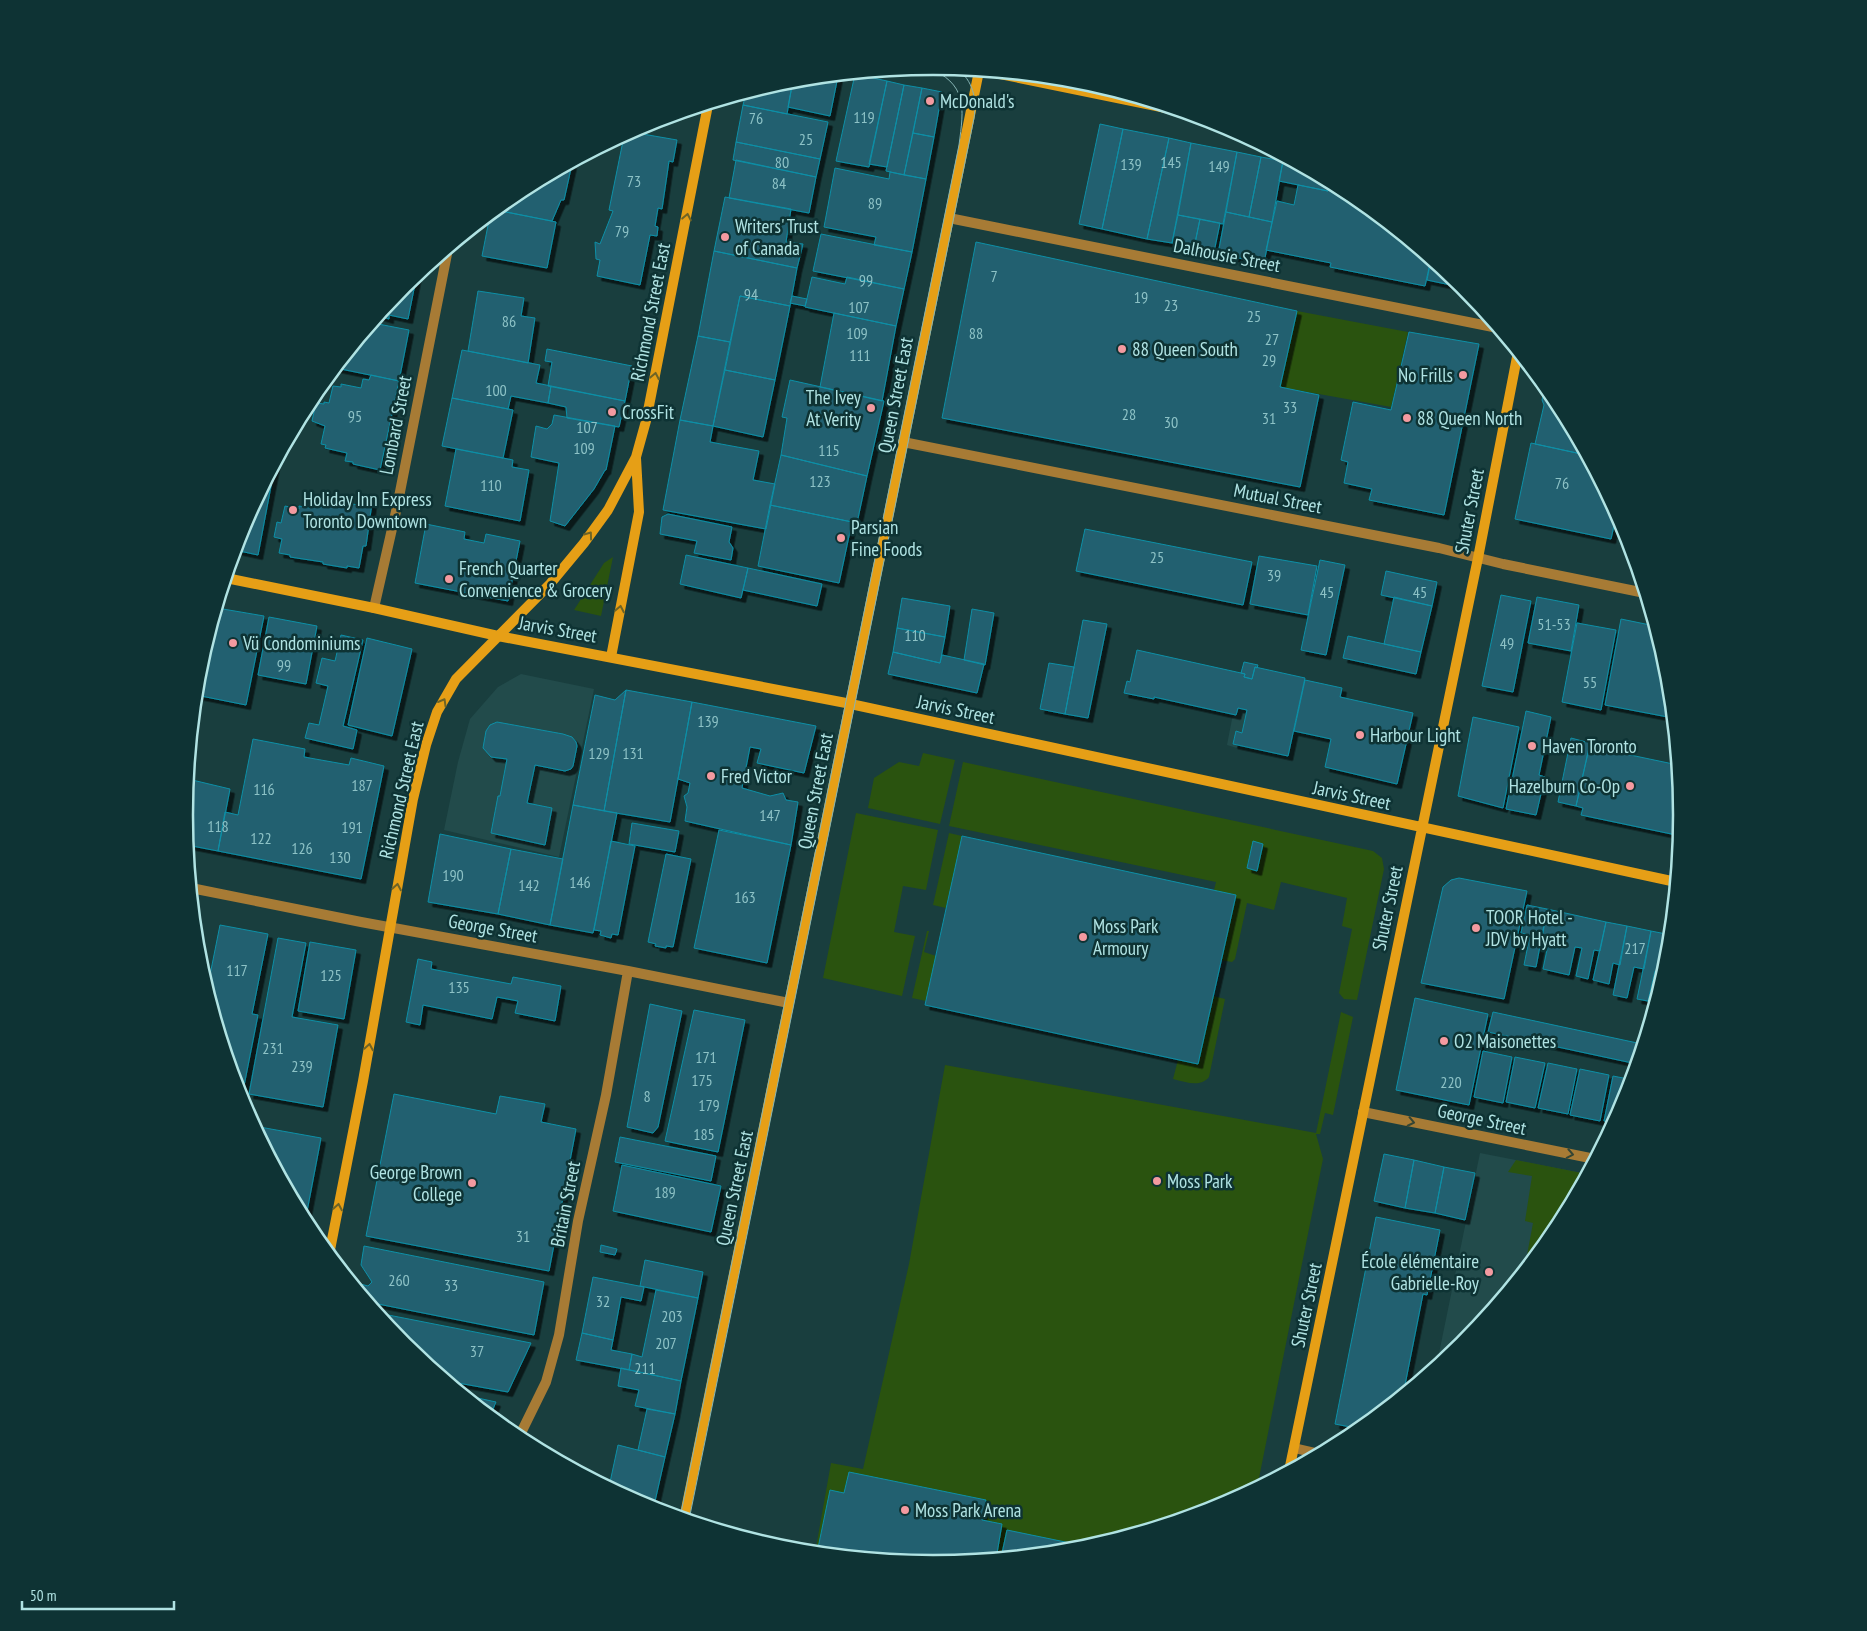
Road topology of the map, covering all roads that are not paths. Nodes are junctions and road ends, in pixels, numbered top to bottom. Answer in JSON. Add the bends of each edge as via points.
{"nodes":[{"id":1,"x":978,"y":77,"type":"edge"},
{"id":2,"x":1065,"y":87,"type":"edge"},
{"id":3,"x":1089,"y":92,"type":"edge"},
{"id":4,"x":707,"y":110,"type":"edge"},
{"id":5,"x":949,"y":218,"type":"junction"},
{"id":6,"x":446,"y":258,"type":"edge"},
{"id":7,"x":1489,"y":326,"type":"edge"},
{"id":8,"x":1517,"y":360,"type":"edge"},
{"id":9,"x":903,"y":442,"type":"junction"},
{"id":10,"x":636,"y":458,"type":"junction"},
{"id":11,"x":1478,"y":558,"type":"junction"},
{"id":12,"x":231,"y":579,"type":"edge"},
{"id":13,"x":1639,"y":592,"type":"edge"},
{"id":14,"x":374,"y":608,"type":"junction"},
{"id":15,"x":498,"y":636,"type":"junction"},
{"id":16,"x":611,"y":657,"type":"junction"},
{"id":17,"x":850,"y":704,"type":"junction"},
{"id":18,"x":1422,"y":827,"type":"junction"},
{"id":19,"x":1671,"y":881,"type":"edge"},
{"id":20,"x":197,"y":889,"type":"edge"},
{"id":21,"x":391,"y":927,"type":"junction"},
{"id":22,"x":628,"y":970,"type":"junction"},
{"id":23,"x":789,"y":1003,"type":"junction"},
{"id":24,"x":1363,"y":1112,"type":"junction"},
{"id":25,"x":1590,"y":1158,"type":"edge"},
{"id":26,"x":331,"y":1245,"type":"edge"},
{"id":27,"x":522,"y":1431,"type":"edge"},
{"id":28,"x":1294,"y":1448,"type":"junction"},
{"id":29,"x":1312,"y":1452,"type":"edge"},
{"id":30,"x":1290,"y":1464,"type":"edge"},
{"id":31,"x":685,"y":1513,"type":"edge"}],
"edges":[{"from":1,"to":5,"type":"main road","name":"Queen Street East"},
{"from":2,"to":3,"type":"main road"},
{"from":10,"to":4,"type":"main road","name":"Richmond Street East","one_way":true,"via":[[648,412]]},
{"from":5,"to":7,"type":"street","name":"Dalhousie Street"},
{"from":5,"to":9,"type":"main road","name":"Queen Street East"},
{"from":6,"to":14,"type":"street","name":"Lombard Street"},
{"from":8,"to":11,"type":"main road","name":"Shuter Street"},
{"from":9,"to":11,"type":"street","name":"Mutual Street"},
{"from":9,"to":17,"type":"main road","name":"Queen Street East"},
{"from":15,"to":10,"type":"main road","name":"Richmond Street East","one_way":true,"via":[[550,584],[584,543],[608,510]]},
{"from":16,"to":10,"type":"main road","one_way":true,"via":[[639,512]]},
{"from":11,"to":13,"type":"street","name":"Mutual Street"},
{"from":11,"to":18,"type":"main road","name":"Shuter Street"},
{"from":12,"to":14,"type":"main road","name":"Jarvis Street"},
{"from":14,"to":15,"type":"main road","name":"Jarvis Street"},
{"from":15,"to":16,"type":"main road","name":"Jarvis Street"},
{"from":21,"to":15,"type":"main road","name":"Richmond Street East","one_way":true,"via":[[420,766],[437,712],[456,679]]},
{"from":16,"to":17,"type":"main road","name":"Jarvis Street"},
{"from":17,"to":18,"type":"main road","name":"Jarvis Street"},
{"from":17,"to":23,"type":"main road","name":"Queen Street East"},
{"from":18,"to":19,"type":"main road","name":"Jarvis Street"},
{"from":18,"to":24,"type":"main road","name":"Shuter Street"},
{"from":20,"to":21,"type":"street","name":"George Street"},
{"from":21,"to":22,"type":"street","name":"George Street"},
{"from":26,"to":21,"type":"main road","name":"Richmond Street East","one_way":true},
{"from":22,"to":23,"type":"street","name":"George Street"},
{"from":22,"to":27,"type":"street","name":"Britain Street","via":[[558,1335],[546,1382]]},
{"from":23,"to":31,"type":"main road","name":"Queen Street East"},
{"from":24,"to":25,"type":"street","name":"George Street","one_way":true},
{"from":24,"to":28,"type":"main road","name":"Shuter Street"},
{"from":28,"to":29,"type":"street"},
{"from":28,"to":30,"type":"main road","name":"Shuter Street"}]}
